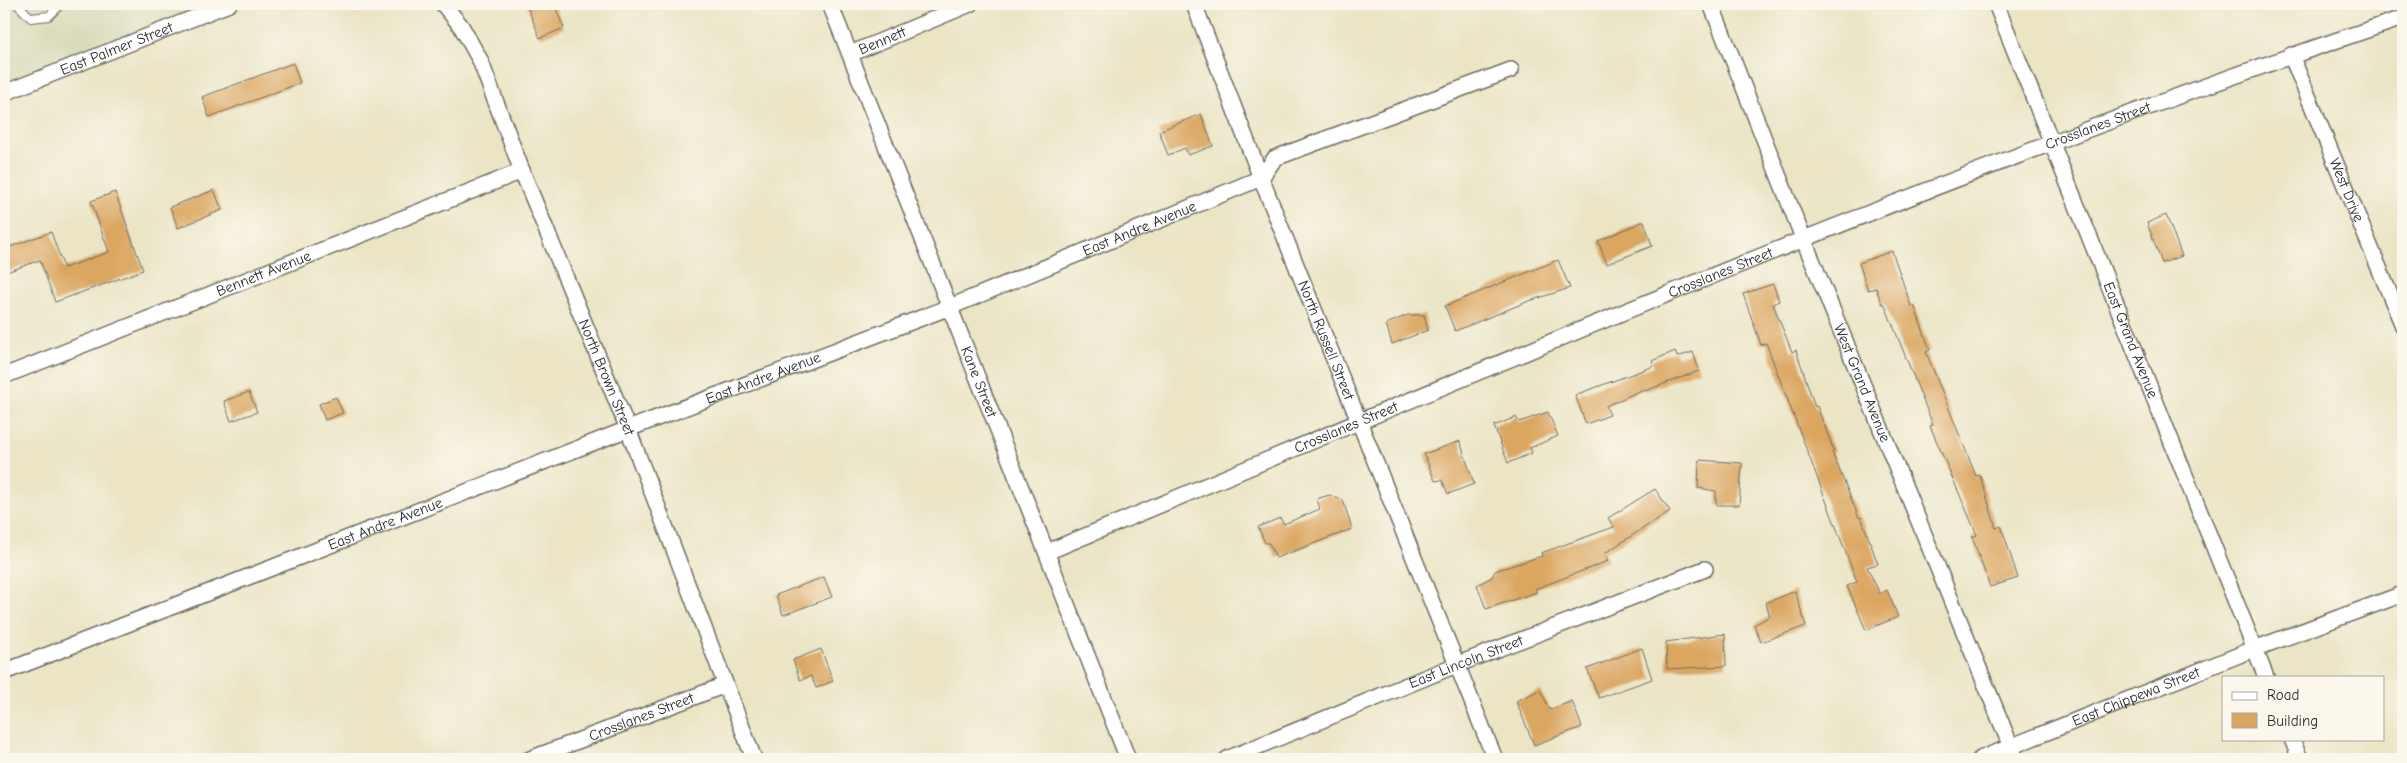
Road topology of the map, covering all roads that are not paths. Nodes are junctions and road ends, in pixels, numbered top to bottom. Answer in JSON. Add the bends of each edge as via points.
{"nodes":[{"id":1,"x":17,"y":4,"type":"edge"},
{"id":2,"x":61,"y":4,"type":"edge"},
{"id":3,"x":229,"y":4,"type":"edge"},
{"id":4,"x":443,"y":4,"type":"edge"},
{"id":5,"x":830,"y":4,"type":"edge"},
{"id":6,"x":970,"y":4,"type":"edge"},
{"id":7,"x":1194,"y":4,"type":"edge"},
{"id":8,"x":1711,"y":4,"type":"edge"},
{"id":9,"x":1996,"y":4,"type":"edge"},
{"id":10,"x":2403,"y":18,"type":"edge"},
{"id":11,"x":850,"y":54,"type":"junction"},
{"id":12,"x":2290,"y":55,"type":"junction"},
{"id":13,"x":1511,"y":70,"type":"dead end"},
{"id":14,"x":4,"y":93,"type":"edge"},
{"id":15,"x":2052,"y":144,"type":"junction"},
{"id":16,"x":522,"y":172,"type":"junction"},
{"id":17,"x":1261,"y":178,"type":"junction"},
{"id":18,"x":1804,"y":238,"type":"junction"},
{"id":19,"x":950,"y":307,"type":"junction"},
{"id":20,"x":2403,"y":326,"type":"edge"},
{"id":21,"x":4,"y":376,"type":"edge"},
{"id":22,"x":1360,"y":422,"type":"junction"},
{"id":23,"x":628,"y":429,"type":"junction"},
{"id":24,"x":1047,"y":552,"type":"junction"},
{"id":25,"x":1705,"y":569,"type":"dead end"},
{"id":26,"x":2403,"y":594,"type":"edge"},
{"id":27,"x":2254,"y":649,"type":"junction"},
{"id":28,"x":1456,"y":666,"type":"junction"},
{"id":29,"x":4,"y":672,"type":"edge"},
{"id":30,"x":2266,"y":676,"type":"edge"},
{"id":31,"x":725,"y":685,"type":"junction"},
{"id":32,"x":2292,"y":740,"type":"edge"},
{"id":33,"x":2014,"y":753,"type":"edge"},
{"id":34,"x":530,"y":759,"type":"edge"},
{"id":35,"x":754,"y":759,"type":"edge"},
{"id":36,"x":1128,"y":759,"type":"edge"},
{"id":37,"x":1227,"y":759,"type":"edge"},
{"id":38,"x":1495,"y":759,"type":"edge"},
{"id":39,"x":1980,"y":759,"type":"edge"},
{"id":40,"x":2300,"y":759,"type":"edge"}],
"edges":[{"from":1,"to":2,"type":"lane","via":[[31,18],[49,16]]},
{"from":3,"to":14,"type":"street","name":"East Palmer Street"},
{"from":4,"to":16,"type":"street","name":"North Brown Street","via":[[461,26],[480,60]]},
{"from":5,"to":11,"type":"street","name":"Kane Street"},
{"from":6,"to":11,"type":"street","name":"Bennett"},
{"from":7,"to":17,"type":"street","name":"North Russell Street"},
{"from":8,"to":18,"type":"street","name":"West Grand Avenue"},
{"from":9,"to":15,"type":"street","name":"East Grand Avenue"},
{"from":10,"to":12,"type":"street","name":"Crosslanes Street"},
{"from":11,"to":19,"type":"street","name":"Kane Street"},
{"from":12,"to":15,"type":"street","name":"Crosslanes Street"},
{"from":12,"to":20,"type":"street","name":"West Drive"},
{"from":13,"to":17,"type":"street","via":[[1275,158]]},
{"from":15,"to":18,"type":"street","name":"Crosslanes Street"},
{"from":15,"to":27,"type":"street","name":"East Grand Avenue"},
{"from":16,"to":21,"type":"street","name":"Bennett Avenue"},
{"from":16,"to":23,"type":"street","name":"North Brown Street"},
{"from":17,"to":19,"type":"street","name":"East Andre Avenue"},
{"from":17,"to":22,"type":"street","name":"North Russell Street"},
{"from":18,"to":22,"type":"street","name":"Crosslanes Street"},
{"from":18,"to":33,"type":"street","name":"West Grand Avenue"},
{"from":19,"to":23,"type":"street","name":"East Andre Avenue"},
{"from":19,"to":24,"type":"street","name":"Kane Street"},
{"from":22,"to":24,"type":"street","name":"Crosslanes Street"},
{"from":22,"to":28,"type":"street","name":"North Russell Street"},
{"from":23,"to":29,"type":"street","name":"East Andre Avenue"},
{"from":23,"to":31,"type":"street","name":"North Brown Street"},
{"from":24,"to":36,"type":"street","name":"Kane Street"},
{"from":25,"to":28,"type":"street","name":"East Lincoln Street"},
{"from":26,"to":27,"type":"street","name":"East Chippewa Street"},
{"from":27,"to":30,"type":"street","name":"East Grand Avenue"},
{"from":27,"to":33,"type":"street","name":"East Chippewa Street"},
{"from":28,"to":37,"type":"street","name":"East Lincoln Street"},
{"from":28,"to":38,"type":"street","name":"North Russell Street"},
{"from":31,"to":34,"type":"street","name":"Crosslanes Street"},
{"from":31,"to":35,"type":"street","name":"North Brown Street"},
{"from":32,"to":40,"type":"street"},
{"from":33,"to":39,"type":"street","name":"East Chippewa Street"}]}
